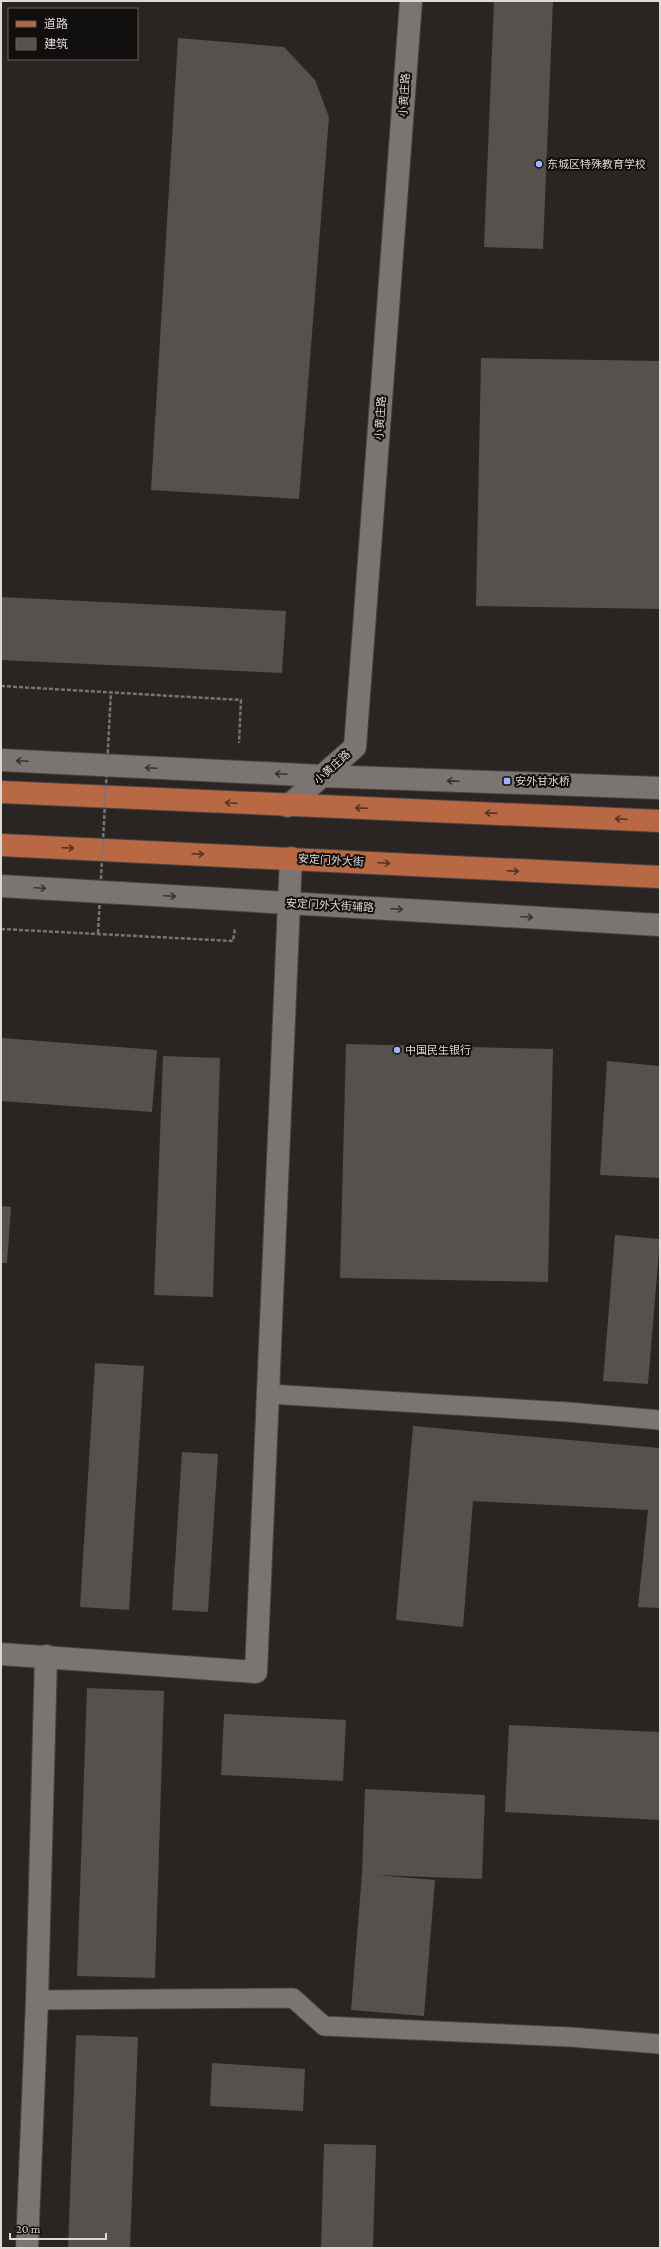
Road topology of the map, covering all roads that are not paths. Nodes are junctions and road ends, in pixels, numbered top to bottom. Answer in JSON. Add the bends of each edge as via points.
{"nodes":[{"id":1,"x":411,"y":1,"type":"edge"},
{"id":2,"x":1,"y":760,"type":"edge"},
{"id":3,"x":322,"y":776,"type":"junction"},
{"id":4,"x":660,"y":788,"type":"edge"},
{"id":5,"x":1,"y":792,"type":"edge"},
{"id":6,"x":288,"y":806,"type":"junction"},
{"id":7,"x":660,"y":821,"type":"edge"},
{"id":8,"x":1,"y":845,"type":"edge"},
{"id":9,"x":292,"y":858,"type":"junction"},
{"id":10,"x":660,"y":877,"type":"edge"},
{"id":11,"x":1,"y":886,"type":"edge"},
{"id":12,"x":289,"y":903,"type":"junction"},
{"id":13,"x":660,"y":925,"type":"edge"},
{"id":14,"x":268,"y":1394,"type":"junction"},
{"id":15,"x":660,"y":1420,"type":"edge"},
{"id":16,"x":1,"y":1654,"type":"edge"},
{"id":17,"x":46,"y":1656,"type":"junction"},
{"id":18,"x":37,"y":2000,"type":"junction"},
{"id":19,"x":660,"y":2044,"type":"edge"},
{"id":20,"x":27,"y":2248,"type":"edge"}],
"edges":[{"from":1,"to":3,"type":"street","name":"小黄庄路","via":[[355,746]]},
{"from":3,"to":2,"type":"street","one_way":true},
{"from":4,"to":3,"type":"street","one_way":true},
{"from":3,"to":6,"type":"street","name":"小黄庄路"},
{"from":6,"to":5,"type":"main road","one_way":true},
{"from":7,"to":6,"type":"main road","one_way":true},
{"from":8,"to":9,"type":"main road","name":"安定门外大街","one_way":true},
{"from":9,"to":10,"type":"main road","name":"安定门外大街","one_way":true},
{"from":9,"to":12,"type":"street"},
{"from":11,"to":12,"type":"street","name":"安定门外大街辅路","one_way":true},
{"from":12,"to":13,"type":"street","name":"安定门外大街辅路","one_way":true},
{"from":12,"to":14,"type":"street"},
{"from":14,"to":15,"type":"lane"},
{"from":14,"to":17,"type":"street","via":[[256,1672]]},
{"from":16,"to":17,"type":"street"},
{"from":17,"to":18,"type":"street"},
{"from":18,"to":19,"type":"lane","via":[[293,1998],[324,2026],[570,2037]]},
{"from":18,"to":20,"type":"street"}]}
